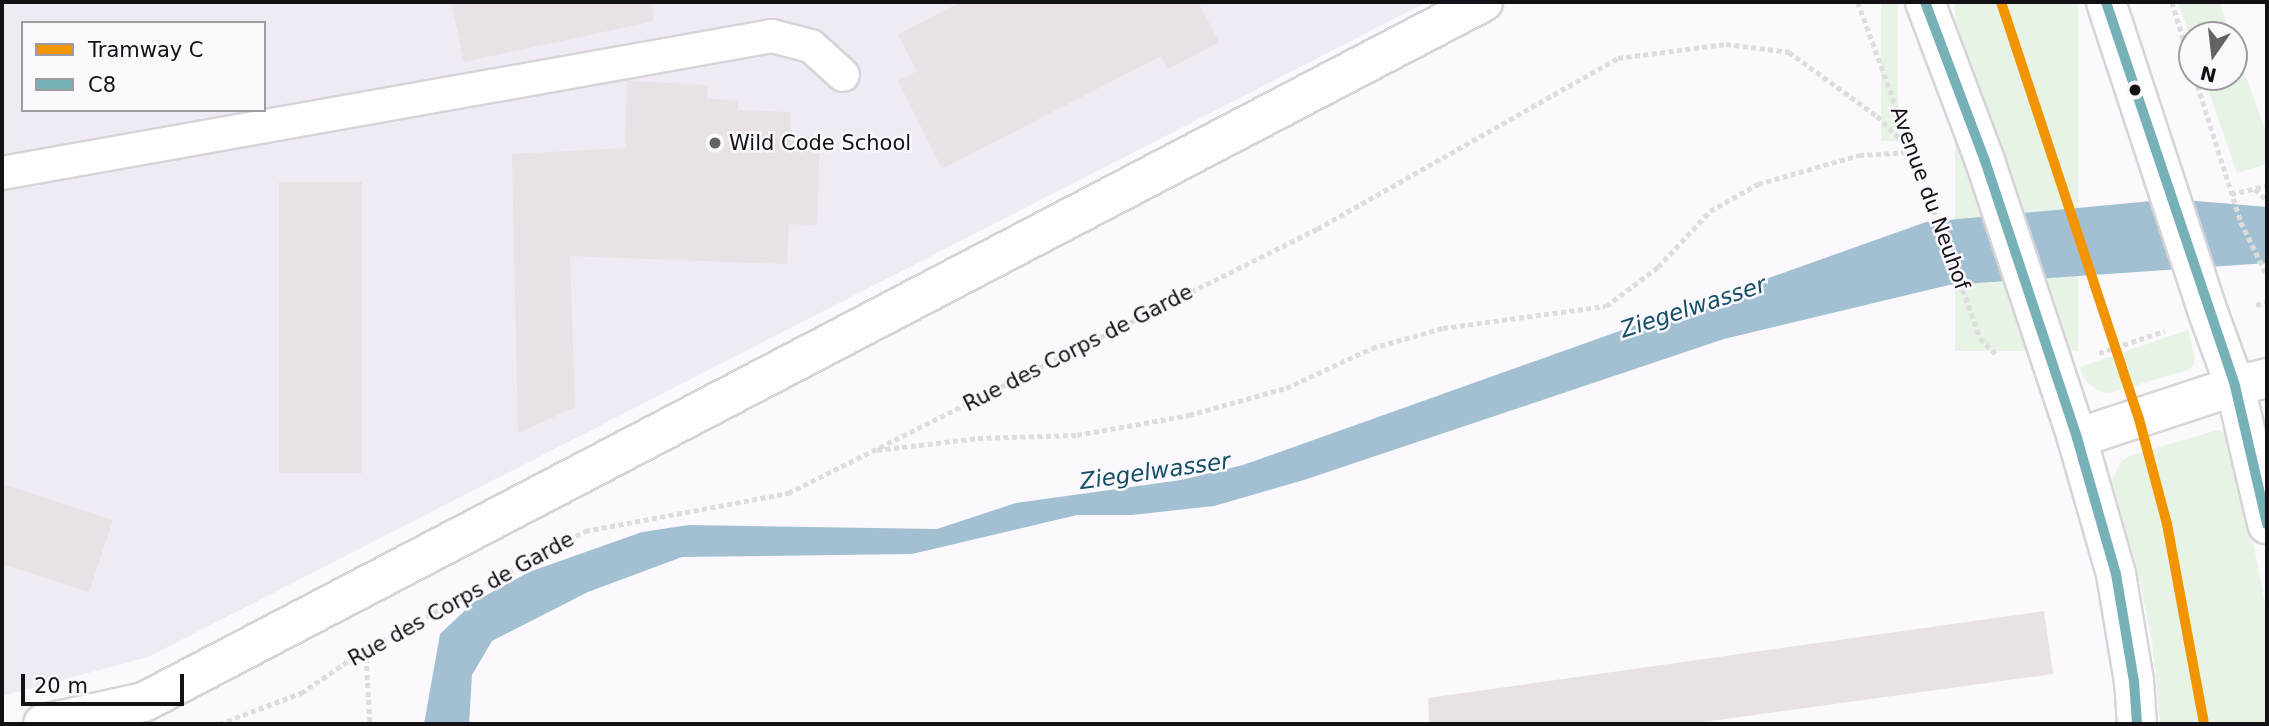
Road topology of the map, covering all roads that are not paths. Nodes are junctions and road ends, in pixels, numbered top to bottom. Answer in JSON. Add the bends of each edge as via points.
{"nodes":[{"id":1,"x":1483,"y":2,"type":"edge"},
{"id":2,"x":1925,"y":2,"type":"edge"},
{"id":3,"x":2106,"y":2,"type":"edge"},
{"id":4,"x":843,"y":75,"type":"dead end"},
{"id":5,"x":2,"y":173,"type":"edge"},
{"id":6,"x":2251,"y":382,"type":"edge"},
{"id":7,"x":2077,"y":438,"type":"junction"},
{"id":8,"x":2267,"y":524,"type":"edge"},
{"id":9,"x":43,"y":724,"type":"edge"},
{"id":10,"x":2137,"y":724,"type":"edge"}],
"edges":[{"from":1,"to":9,"type":"street","via":[[144,702]]},
{"from":2,"to":7,"type":"street","via":[[1985,161],[2038,375]]},
{"from":3,"to":6,"type":"street","via":[[2209,315]]},
{"from":4,"to":5,"type":"lane","via":[[811,46],[772,36]]},
{"from":6,"to":7,"type":"street"},
{"from":6,"to":8,"type":"street"},
{"from":7,"to":10,"type":"street","via":[[2116,574]]}]}
